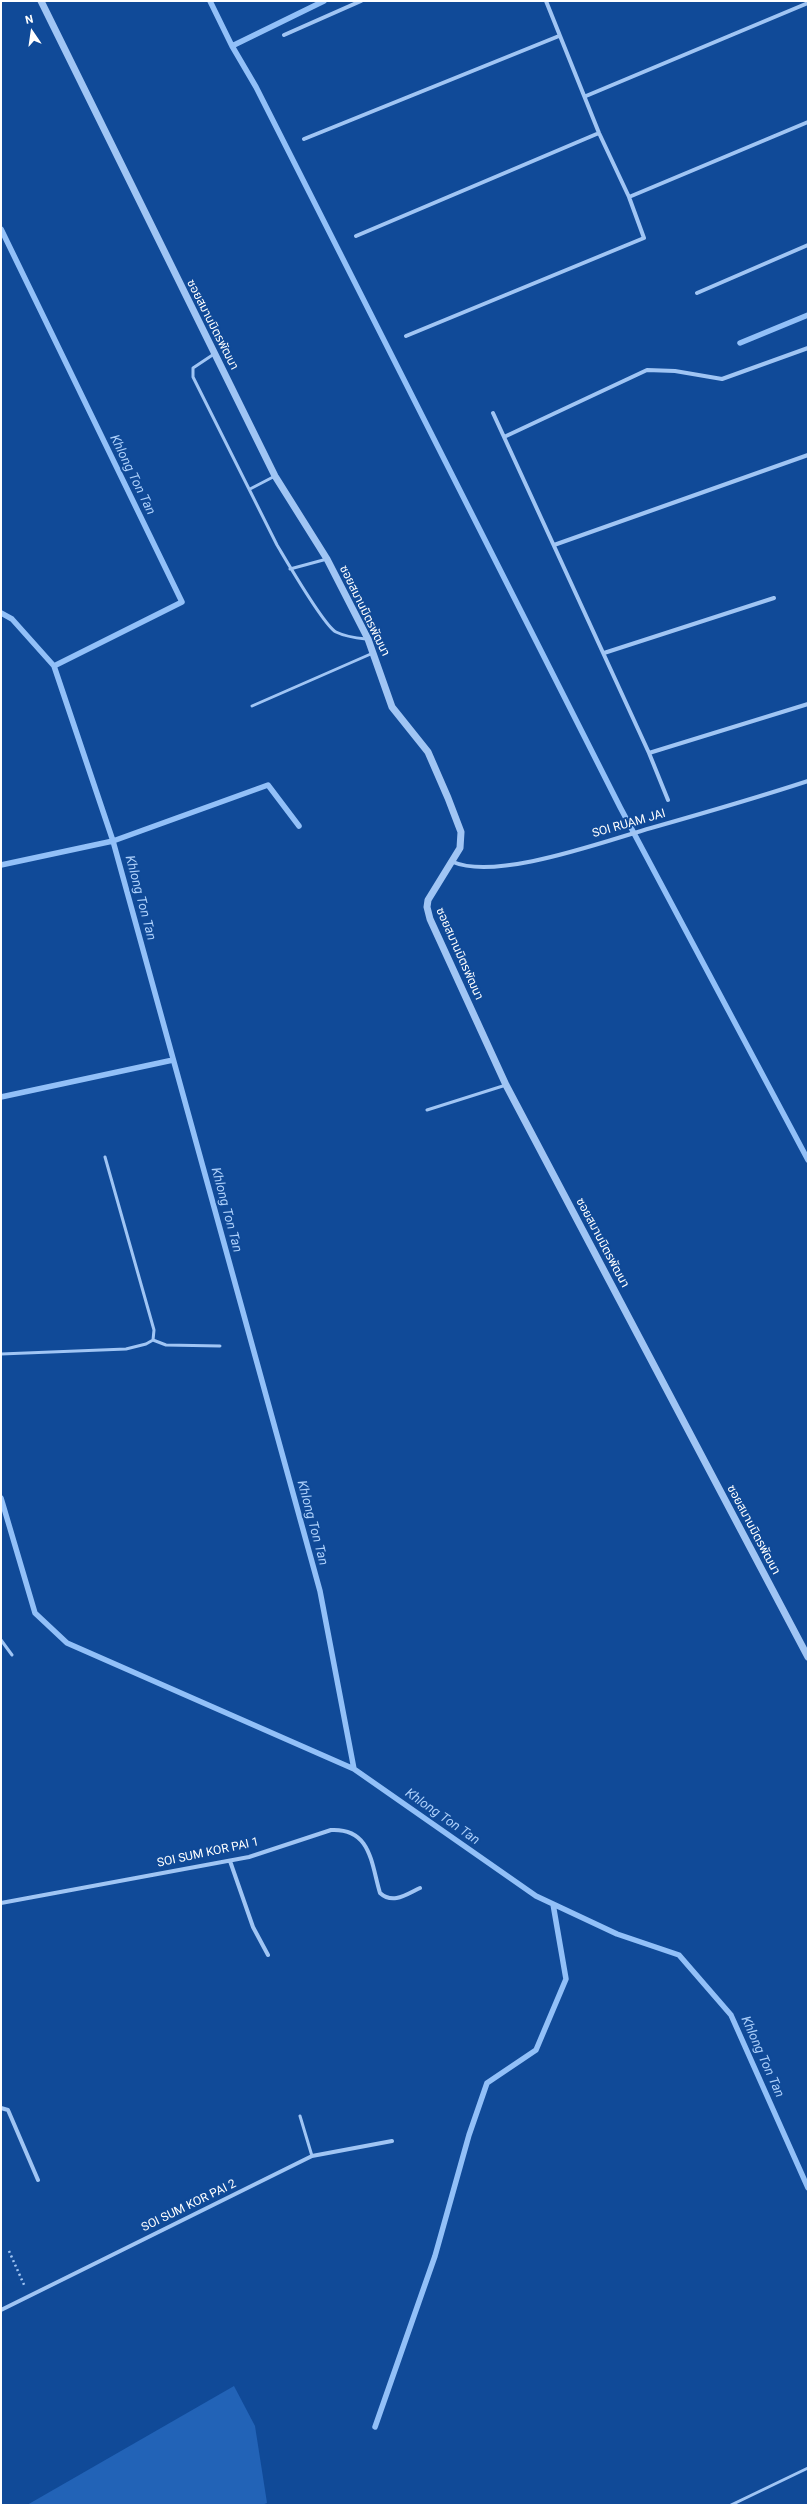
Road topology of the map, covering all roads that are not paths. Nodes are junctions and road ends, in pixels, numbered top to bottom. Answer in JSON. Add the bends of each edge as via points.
{"nodes":[{"id":1,"x":41,"y":1,"type":"edge"},
{"id":2,"x":361,"y":1,"type":"edge"},
{"id":3,"x":546,"y":1,"type":"edge"},
{"id":4,"x":808,"y":3,"type":"edge"},
{"id":5,"x":284,"y":35,"type":"dead end"},
{"id":6,"x":560,"y":36,"type":"junction"},
{"id":7,"x":586,"y":96,"type":"junction"},
{"id":8,"x":808,"y":122,"type":"edge"},
{"id":9,"x":599,"y":133,"type":"junction"},
{"id":10,"x":304,"y":139,"type":"dead end"},
{"id":11,"x":629,"y":197,"type":"junction"},
{"id":12,"x":356,"y":236,"type":"dead end"},
{"id":13,"x":808,"y":244,"type":"edge"},
{"id":14,"x":697,"y":293,"type":"dead end"},
{"id":15,"x":406,"y":336,"type":"dead end"},
{"id":16,"x":808,"y":348,"type":"edge"},
{"id":17,"x":214,"y":354,"type":"junction"},
{"id":18,"x":493,"y":413,"type":"dead end"},
{"id":19,"x":504,"y":437,"type":"junction"},
{"id":20,"x":808,"y":455,"type":"edge"},
{"id":21,"x":275,"y":476,"type":"junction"},
{"id":22,"x":250,"y":489,"type":"junction"},
{"id":23,"x":554,"y":545,"type":"junction"},
{"id":24,"x":327,"y":559,"type":"junction"},
{"id":25,"x":290,"y":569,"type":"junction"},
{"id":26,"x":774,"y":598,"type":"dead end"},
{"id":27,"x":368,"y":640,"type":"junction"},
{"id":28,"x":374,"y":652,"type":"junction"},
{"id":29,"x":604,"y":654,"type":"junction"},
{"id":30,"x":808,"y":704,"type":"edge"},
{"id":31,"x":252,"y":706,"type":"dead end"},
{"id":32,"x":649,"y":753,"type":"junction"},
{"id":33,"x":808,"y":781,"type":"edge"},
{"id":34,"x":668,"y":800,"type":"dead end"},
{"id":35,"x":454,"y":862,"type":"junction"},
{"id":36,"x":506,"y":1085,"type":"junction"},
{"id":37,"x":427,"y":1110,"type":"dead end"},
{"id":38,"x":104,"y":1157,"type":"dead end"},
{"id":39,"x":153,"y":1340,"type":"junction"},
{"id":40,"x":220,"y":1346,"type":"dead end"},
{"id":41,"x":1,"y":1354,"type":"edge"},
{"id":42,"x":1,"y":1640,"type":"edge"},
{"id":43,"x":12,"y":1655,"type":"dead end"},
{"id":44,"x":808,"y":1657,"type":"edge"},
{"id":45,"x":230,"y":1861,"type":"junction"},
{"id":46,"x":420,"y":1888,"type":"dead end"},
{"id":47,"x":1,"y":1903,"type":"edge"},
{"id":48,"x":268,"y":1955,"type":"dead end"},
{"id":49,"x":1,"y":2108,"type":"edge"},
{"id":50,"x":300,"y":2116,"type":"dead end"},
{"id":51,"x":392,"y":2141,"type":"dead end"},
{"id":52,"x":312,"y":2156,"type":"junction"},
{"id":53,"x":38,"y":2180,"type":"dead end"},
{"id":54,"x":1,"y":2310,"type":"edge"},
{"id":55,"x":808,"y":2468,"type":"edge"},
{"id":56,"x":731,"y":2505,"type":"edge"}],
"edges":[{"from":1,"to":17,"type":"street","name":"ซอยสมานมิตรพัฒนา"},
{"from":2,"to":5,"type":"street"},
{"from":3,"to":6,"type":"street"},
{"from":4,"to":7,"type":"street"},
{"from":6,"to":7,"type":"street"},
{"from":6,"to":10,"type":"street"},
{"from":7,"to":9,"type":"street"},
{"from":8,"to":11,"type":"street"},
{"from":9,"to":11,"type":"street"},
{"from":9,"to":12,"type":"street"},
{"from":11,"to":15,"type":"street","via":[[644,238]]},
{"from":13,"to":14,"type":"street"},
{"from":16,"to":19,"type":"street","via":[[722,379],[675,371],[648,370]]},
{"from":17,"to":21,"type":"street","name":"ซอยสมานมิตรพัฒนา"},
{"from":17,"to":22,"type":"lane","via":[[192,371]]},
{"from":18,"to":19,"type":"street"},
{"from":19,"to":23,"type":"street"},
{"from":20,"to":23,"type":"street"},
{"from":21,"to":22,"type":"lane"},
{"from":21,"to":24,"type":"street","name":"ซอยสมานมิตรพัฒนา"},
{"from":22,"to":25,"type":"lane"},
{"from":23,"to":29,"type":"street"},
{"from":24,"to":25,"type":"lane"},
{"from":24,"to":27,"type":"street","name":"ซอยสมานมิตรพัฒนา"},
{"from":25,"to":27,"type":"lane","via":[[335,632]]},
{"from":26,"to":29,"type":"street"},
{"from":27,"to":28,"type":"street","name":"ซอยสมานมิตรพัฒนา"},
{"from":28,"to":31,"type":"lane"},
{"from":28,"to":35,"type":"street","name":"ซอยสมานมิตรพัฒนา","via":[[392,707],[428,752],[461,832],[460,848]]},
{"from":29,"to":32,"type":"street"},
{"from":30,"to":32,"type":"street"},
{"from":32,"to":34,"type":"street"},
{"from":33,"to":35,"type":"street","name":"SOI RUAM JAI","via":[[550,857],[501,866],[468,866]]},
{"from":35,"to":36,"type":"street","name":"ซอยสมานมิตรพัฒนา","via":[[441,876],[428,900],[430,920]]},
{"from":36,"to":37,"type":"lane"},
{"from":36,"to":44,"type":"street","name":"ซอยสมานมิตรพัฒนา"},
{"from":38,"to":39,"type":"lane","via":[[154,1330]]},
{"from":39,"to":40,"type":"lane","via":[[166,1345]]},
{"from":39,"to":41,"type":"lane","via":[[126,1349]]},
{"from":42,"to":43,"type":"lane"},
{"from":45,"to":46,"type":"street","name":"SOI SUM KOR PAI 1","via":[[330,1830],[344,1830],[354,1833],[365,1844],[380,1893],[385,1898],[394,1899]]},
{"from":45,"to":47,"type":"street","name":"SOI SUM KOR PAI 1"},
{"from":45,"to":48,"type":"street","via":[[253,1927]]},
{"from":49,"to":53,"type":"street","via":[[8,2110]]},
{"from":50,"to":52,"type":"lane"},
{"from":51,"to":52,"type":"street","name":"SOI SUM KOR PAI 2"},
{"from":52,"to":54,"type":"street","name":"SOI SUM KOR PAI 2"},
{"from":55,"to":56,"type":"lane"}]}
